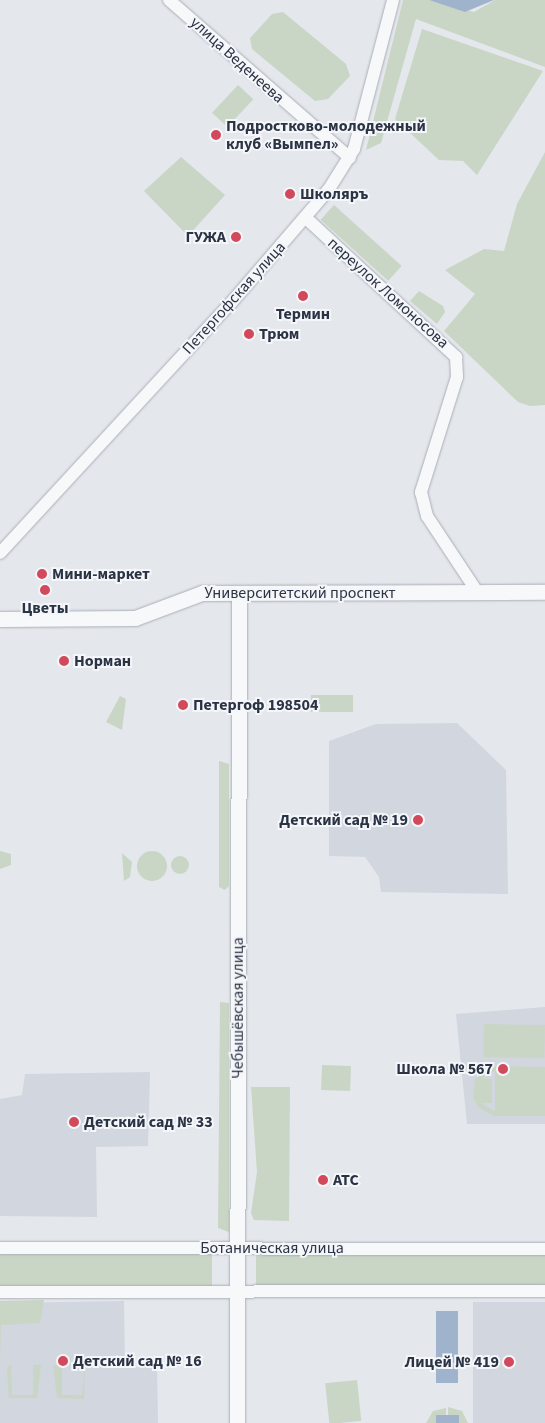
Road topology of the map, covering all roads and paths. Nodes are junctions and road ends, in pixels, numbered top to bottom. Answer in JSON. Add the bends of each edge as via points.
{"nodes":[{"id":1,"x":169,"y":0,"type":"edge"},
{"id":2,"x":393,"y":0,"type":"edge"},
{"id":3,"x":350,"y":158,"type":"junction"},
{"id":4,"x":306,"y":218,"type":"junction"},
{"id":5,"x":0,"y":553,"type":"edge"},
{"id":6,"x":545,"y":592,"type":"edge"},
{"id":7,"x":238,"y":593,"type":"junction"},
{"id":8,"x":478,"y":593,"type":"junction"},
{"id":9,"x":0,"y":619,"type":"edge"},
{"id":10,"x":0,"y":1248,"type":"edge"},
{"id":11,"x":238,"y":1248,"type":"junction"},
{"id":12,"x":545,"y":1249,"type":"edge"},
{"id":13,"x":545,"y":1291,"type":"edge"},
{"id":14,"x":0,"y":1292,"type":"edge"},
{"id":15,"x":237,"y":1292,"type":"junction"},
{"id":16,"x":237,"y":1423,"type":"edge"}],
"edges":[{"from":1,"to":3,"type":"street","name":"улица Веденеева"},
{"from":2,"to":3,"type":"street","name":"Петергофская улица"},
{"from":3,"to":4,"type":"street","name":"Петергофская улица"},
{"from":4,"to":5,"type":"street","name":"Петергофская улица"},
{"from":4,"to":8,"type":"street","name":"переулок Ломоносова","via":[[456,357],[457,377],[421,492],[427,516]]},
{"from":6,"to":8,"type":"street","name":"Университетский проспект"},
{"from":7,"to":8,"type":"street","name":"Университетский проспект"},
{"from":7,"to":9,"type":"street","name":"Университетский проспект","via":[[192,594],[129,619]]},
{"from":7,"to":11,"type":"street","name":"Чебышёвская улица"},
{"from":10,"to":11,"type":"street","name":"Ботаническая улица"},
{"from":11,"to":12,"type":"street","name":"Ботаническая улица"},
{"from":11,"to":15,"type":"street","name":"Чебышёвская улица"},
{"from":13,"to":15,"type":"street"},
{"from":14,"to":15,"type":"street"},
{"from":15,"to":16,"type":"street","name":"Чебышёвская улица"}]}
